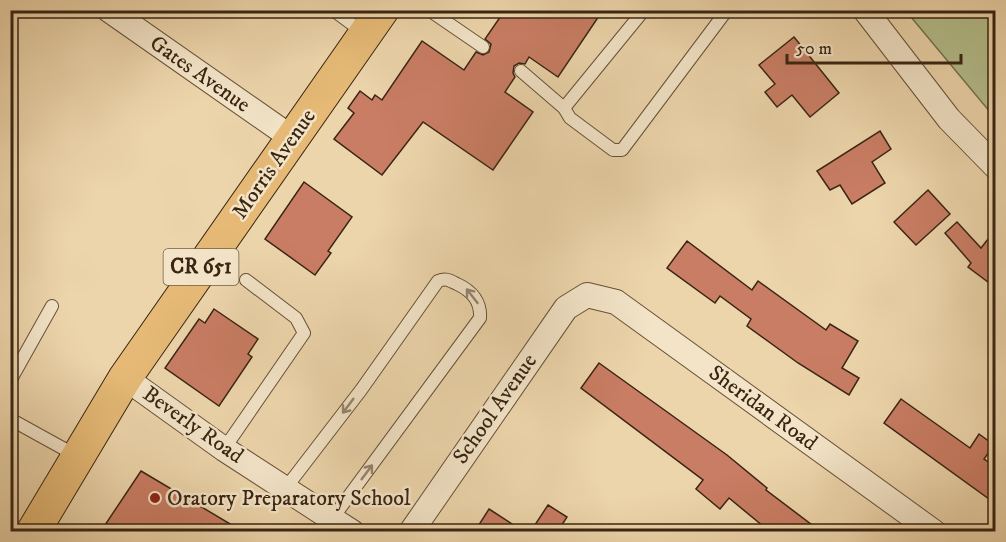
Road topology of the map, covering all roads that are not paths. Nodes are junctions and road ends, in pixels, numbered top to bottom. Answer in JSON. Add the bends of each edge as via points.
{"nodes":[{"id":1,"x":109,"y":10,"type":"edge"},
{"id":2,"x":333,"y":10,"type":"edge"},
{"id":3,"x":429,"y":10,"type":"edge"},
{"id":4,"x":644,"y":10,"type":"edge"},
{"id":5,"x":727,"y":10,"type":"edge"},
{"id":6,"x":865,"y":10,"type":"edge"},
{"id":7,"x":373,"y":22,"type":"edge"},
{"id":8,"x":483,"y":47,"type":"dead end"},
{"id":9,"x":521,"y":71,"type":"dead end"},
{"id":10,"x":564,"y":108,"type":"junction"},
{"id":11,"x":291,"y":138,"type":"junction"},
{"id":12,"x":996,"y":167,"type":"edge"},
{"id":13,"x":246,"y":280,"type":"dead end"},
{"id":14,"x":587,"y":295,"type":"joint"},
{"id":15,"x":52,"y":306,"type":"dead end"},
{"id":16,"x":124,"y":378,"type":"junction"},
{"id":17,"x":10,"y":381,"type":"edge"},
{"id":18,"x":10,"y":419,"type":"edge"},
{"id":19,"x":224,"y":449,"type":"junction"},
{"id":20,"x":78,"y":457,"type":"junction"},
{"id":21,"x":285,"y":489,"type":"junction"},
{"id":22,"x":342,"y":525,"type":"edge"},
{"id":23,"x":33,"y":531,"type":"edge"},
{"id":24,"x":411,"y":531,"type":"edge"},
{"id":25,"x":934,"y":531,"type":"edge"}],
"edges":[{"from":1,"to":11,"type":"street","name":"Gates Avenue","via":[[133,22]]},
{"from":2,"to":7,"type":"lane"},
{"from":3,"to":8,"type":"lane"},
{"from":4,"to":10,"type":"lane"},
{"from":5,"to":10,"type":"lane","via":[[622,150],[613,150],[570,118]]},
{"from":6,"to":12,"type":"street","via":[[949,119]]},
{"from":7,"to":11,"type":"main road","name":"Morris Avenue","number":"CR 651"},
{"from":9,"to":10,"type":"lane"},
{"from":11,"to":16,"type":"main road","name":"Morris Avenue","number":"CR 651"},
{"from":13,"to":19,"type":"lane","via":[[296,318],[304,333]]},
{"from":14,"to":24,"type":"street","name":"School Avenue","via":[[566,308]]},
{"from":14,"to":25,"type":"street","name":"Sheridan Road","via":[[616,302]]},
{"from":15,"to":17,"type":"lane"},
{"from":16,"to":19,"type":"street","name":"Beverly Road"},
{"from":16,"to":20,"type":"main road","name":"Morris Avenue","number":"CR 651"},
{"from":18,"to":20,"type":"lane"},
{"from":19,"to":21,"type":"street","name":"Beverly Road"},
{"from":20,"to":23,"type":"main road","name":"Morris Avenue","number":"CR 651"},
{"from":21,"to":22,"type":"street","name":"Beverly Road"},
{"from":22,"to":21,"type":"lane","one_way":true,"via":[[403,425],[480,318],[477,300],[469,290],[446,279],[438,280]]}]}
